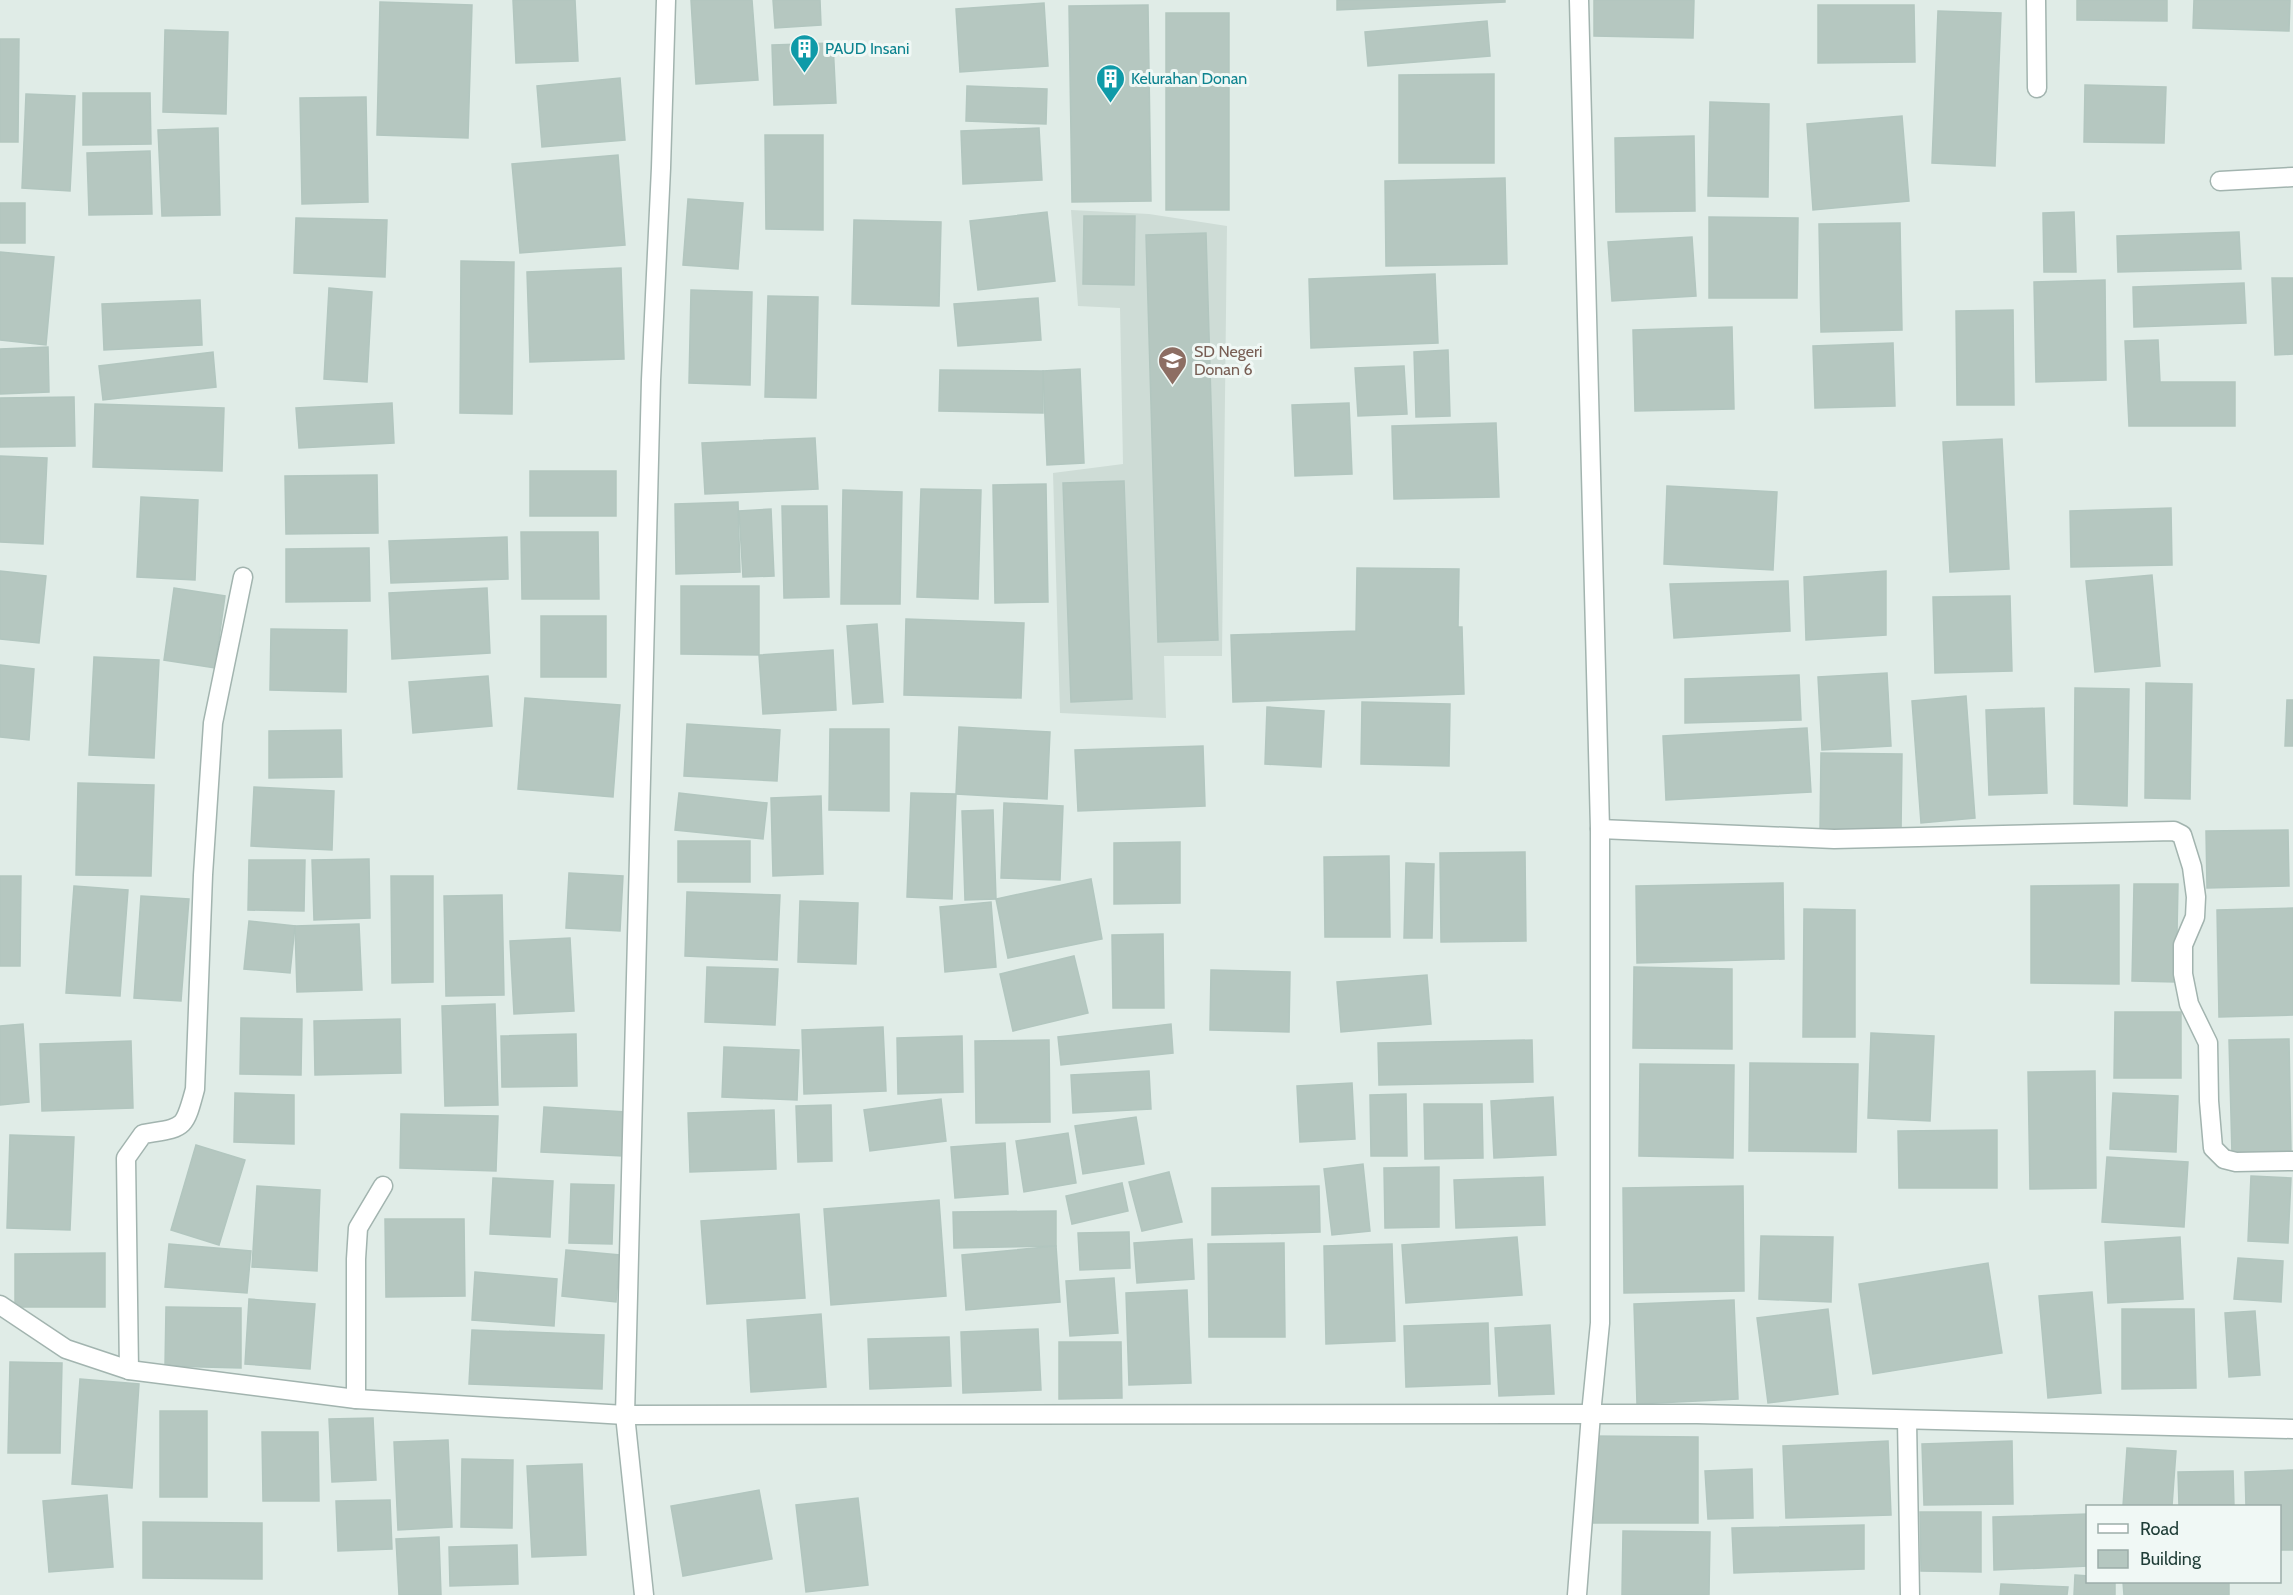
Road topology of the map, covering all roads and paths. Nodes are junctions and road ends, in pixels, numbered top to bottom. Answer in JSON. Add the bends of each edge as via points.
{"nodes":[{"id":1,"x":666,"y":0,"type":"edge"},
{"id":2,"x":1579,"y":0,"type":"edge"},
{"id":3,"x":2036,"y":0,"type":"edge"},
{"id":4,"x":2037,"y":88,"type":"dead end"},
{"id":5,"x":2293,"y":177,"type":"edge"},
{"id":6,"x":2220,"y":181,"type":"dead end"},
{"id":7,"x":243,"y":577,"type":"dead end"},
{"id":8,"x":1600,"y":829,"type":"junction"},
{"id":9,"x":2293,"y":1161,"type":"edge"},
{"id":10,"x":383,"y":1186,"type":"dead end"},
{"id":11,"x":0,"y":1305,"type":"edge"},
{"id":12,"x":129,"y":1370,"type":"junction"},
{"id":13,"x":356,"y":1399,"type":"junction"},
{"id":14,"x":1591,"y":1414,"type":"junction"},
{"id":15,"x":625,"y":1416,"type":"junction"},
{"id":16,"x":1907,"y":1420,"type":"junction"},
{"id":17,"x":2293,"y":1429,"type":"edge"},
{"id":18,"x":644,"y":1595,"type":"edge"},
{"id":19,"x":1577,"y":1595,"type":"edge"},
{"id":20,"x":1910,"y":1595,"type":"edge"}],
"edges":[{"from":1,"to":15,"type":"street","via":[[651,380]]},
{"from":2,"to":8,"type":"street"},
{"from":3,"to":4,"type":"street"},
{"from":5,"to":6,"type":"street"},
{"from":7,"to":12,"type":"street","via":[[213,723],[195,1089],[188,1116],[178,1128],[143,1134],[126,1158]]},
{"from":8,"to":9,"type":"street","via":[[1834,839],[2174,831],[2182,835],[2192,867],[2195,917],[2183,945],[2183,974],[2189,1004],[2208,1043],[2213,1148],[2224,1159],[2236,1162]]},
{"from":8,"to":14,"type":"street","via":[[1600,1323]]},
{"from":10,"to":13,"type":"street","via":[[358,1228]]},
{"from":11,"to":12,"type":"street","via":[[66,1349]]},
{"from":12,"to":13,"type":"street"},
{"from":13,"to":15,"type":"street"},
{"from":14,"to":15,"type":"street"},
{"from":14,"to":16,"type":"street"},
{"from":14,"to":19,"type":"street"},
{"from":15,"to":18,"type":"street"},
{"from":16,"to":17,"type":"street"},
{"from":16,"to":20,"type":"street"}]}
